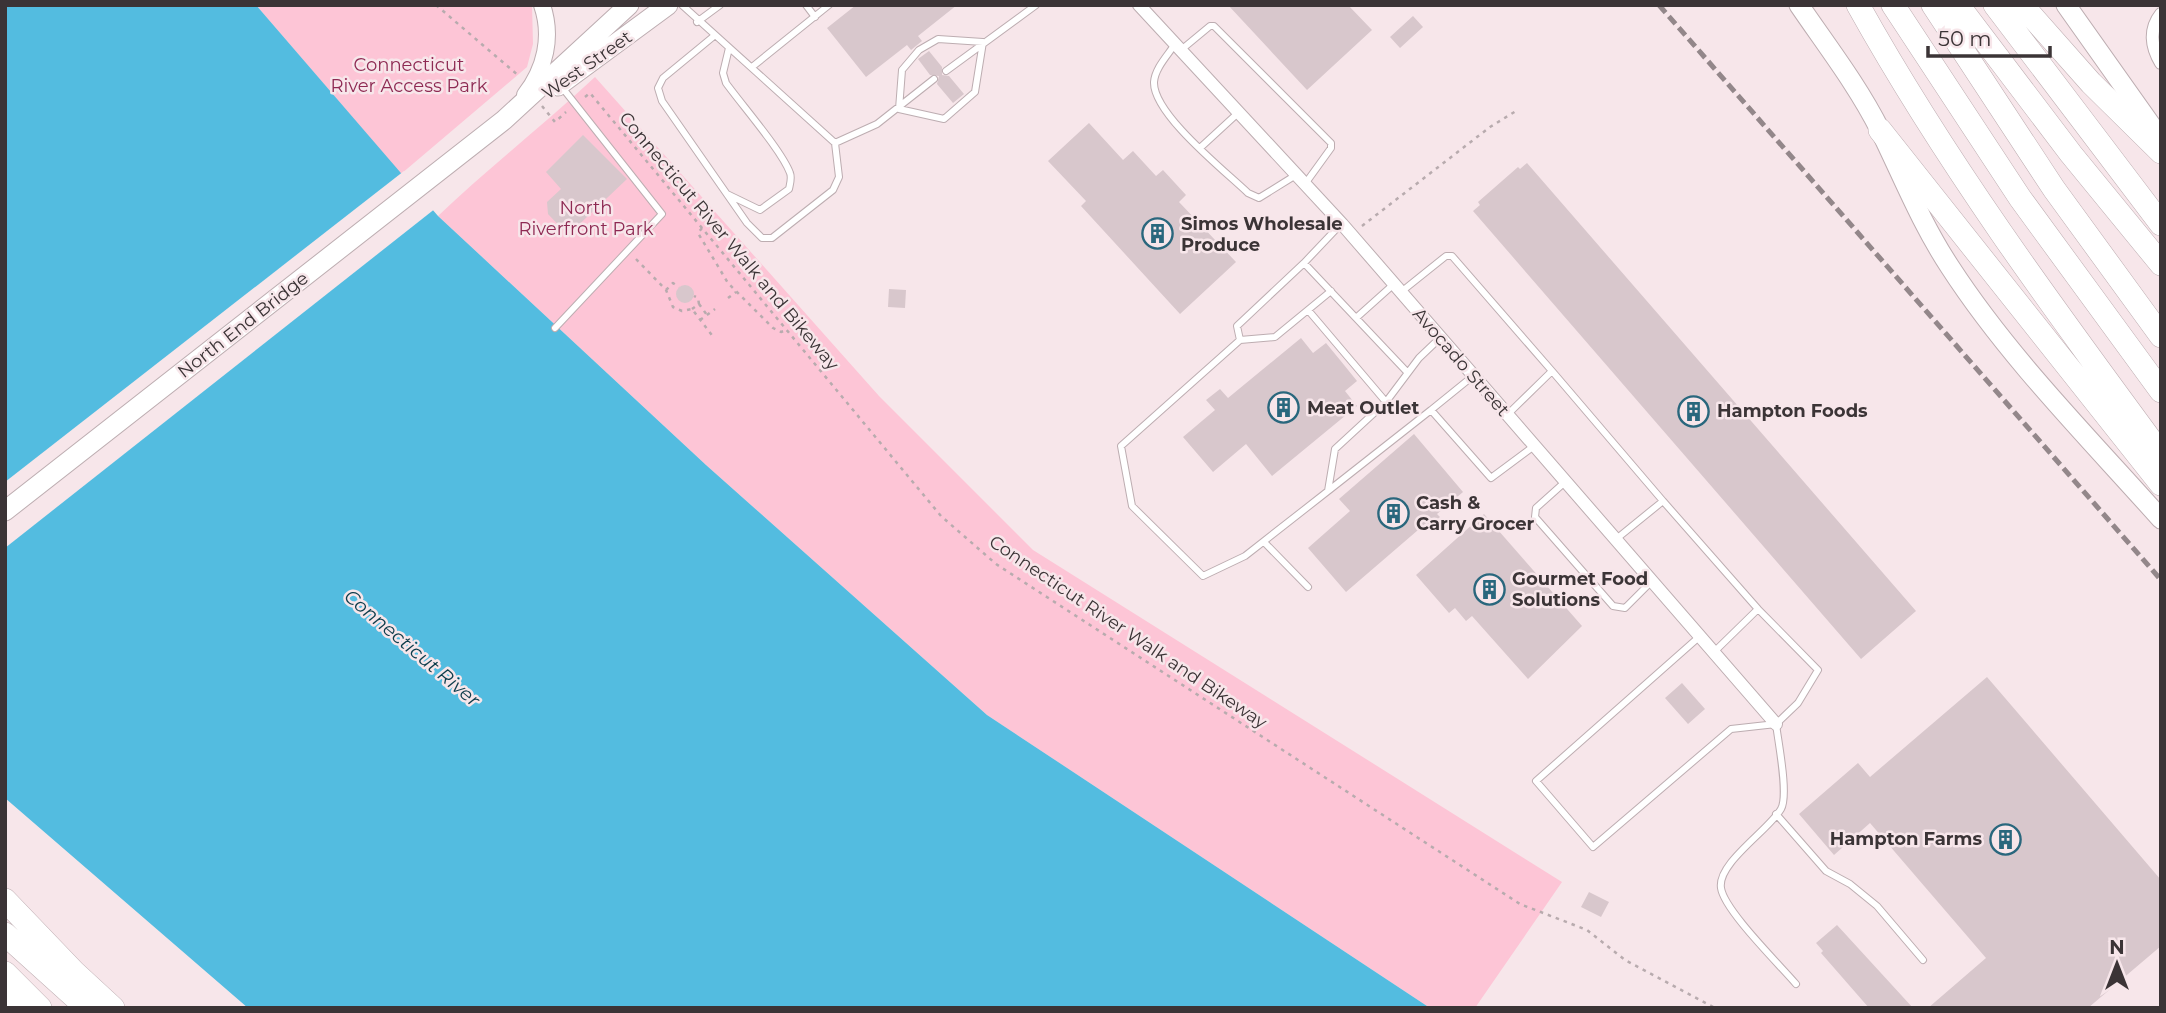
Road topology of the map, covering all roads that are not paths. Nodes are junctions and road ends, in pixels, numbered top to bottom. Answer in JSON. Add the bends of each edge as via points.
{"nodes":[{"id":1,"x":542,"y":5,"type":"edge"},
{"id":2,"x":629,"y":5,"type":"edge"},
{"id":3,"x":668,"y":5,"type":"edge"},
{"id":4,"x":682,"y":5,"type":"edge"},
{"id":5,"x":720,"y":5,"type":"edge"},
{"id":6,"x":806,"y":5,"type":"edge"},
{"id":7,"x":829,"y":5,"type":"edge"},
{"id":8,"x":1036,"y":5,"type":"edge"},
{"id":9,"x":1800,"y":5,"type":"edge"},
{"id":10,"x":1815,"y":5,"type":"edge"},
{"id":11,"x":1858,"y":5,"type":"edge"},
{"id":12,"x":1893,"y":5,"type":"edge"},
{"id":13,"x":1933,"y":5,"type":"edge"},
{"id":14,"x":1958,"y":5,"type":"edge"},
{"id":15,"x":1995,"y":5,"type":"edge"},
{"id":16,"x":2022,"y":5,"type":"edge"},
{"id":17,"x":2066,"y":5,"type":"edge"},
{"id":18,"x":1143,"y":6,"type":"edge"},
{"id":19,"x":2161,"y":14,"type":"edge"},
{"id":20,"x":815,"y":17,"type":"junction"},
{"id":21,"x":697,"y":22,"type":"junction"},
{"id":22,"x":715,"y":36,"type":"junction"},
{"id":23,"x":984,"y":41,"type":"junction"},
{"id":24,"x":1178,"y":47,"type":"junction"},
{"id":25,"x":729,"y":48,"type":"junction"},
{"id":26,"x":2161,"y":63,"type":"edge"},
{"id":27,"x":752,"y":67,"type":"junction"},
{"id":28,"x":1843,"y":68,"type":"junction"},
{"id":29,"x":946,"y":71,"type":"dead end"},
{"id":30,"x":934,"y":79,"type":"dead end"},
{"id":31,"x":560,"y":85,"type":"junction"},
{"id":32,"x":898,"y":109,"type":"junction"},
{"id":33,"x":1239,"y":113,"type":"junction"},
{"id":34,"x":504,"y":120,"type":"junction"},
{"id":35,"x":1880,"y":130,"type":"junction"},
{"id":36,"x":480,"y":139,"type":"joint"},
{"id":37,"x":2161,"y":139,"type":"edge"},
{"id":38,"x":835,"y":143,"type":"junction"},
{"id":39,"x":1201,"y":147,"type":"junction"},
{"id":40,"x":2161,"y":152,"type":"edge"},
{"id":41,"x":1301,"y":180,"type":"junction"},
{"id":42,"x":727,"y":194,"type":"junction"},
{"id":43,"x":1341,"y":223,"type":"junction"},
{"id":44,"x":2161,"y":224,"type":"edge"},
{"id":45,"x":1304,"y":263,"type":"junction"},
{"id":46,"x":2161,"y":264,"type":"edge"},
{"id":47,"x":1397,"y":288,"type":"junction"},
{"id":48,"x":1331,"y":291,"type":"junction"},
{"id":49,"x":1308,"y":310,"type":"junction"},
{"id":50,"x":1356,"y":318,"type":"junction"},
{"id":51,"x":555,"y":328,"type":"dead end"},
{"id":52,"x":2161,"y":336,"type":"edge"},
{"id":53,"x":1440,"y":338,"type":"junction"},
{"id":54,"x":1240,"y":340,"type":"junction"},
{"id":55,"x":1552,"y":371,"type":"junction"},
{"id":56,"x":1408,"y":372,"type":"junction"},
{"id":57,"x":1473,"y":376,"type":"junction"},
{"id":58,"x":2161,"y":391,"type":"edge"},
{"id":59,"x":1386,"y":402,"type":"junction"},
{"id":60,"x":1431,"y":410,"type":"junction"},
{"id":61,"x":1507,"y":415,"type":"junction"},
{"id":62,"x":1534,"y":446,"type":"junction"},
{"id":63,"x":2151,"y":452,"type":"edge"},
{"id":64,"x":1566,"y":482,"type":"junction"},
{"id":65,"x":2161,"y":484,"type":"edge"},
{"id":66,"x":1328,"y":491,"type":"junction"},
{"id":67,"x":1662,"y":501,"type":"junction"},
{"id":68,"x":5,"y":511,"type":"edge"},
{"id":69,"x":2161,"y":519,"type":"edge"},
{"id":70,"x":1615,"y":540,"type":"junction"},
{"id":71,"x":1264,"y":542,"type":"junction"},
{"id":72,"x":1651,"y":582,"type":"junction"},
{"id":73,"x":1308,"y":587,"type":"dead end"},
{"id":74,"x":1758,"y":609,"type":"junction"},
{"id":75,"x":1699,"y":637,"type":"junction"},
{"id":76,"x":1712,"y":653,"type":"junction"},
{"id":77,"x":1776,"y":724,"type":"junction"},
{"id":78,"x":1776,"y":814,"type":"junction"},
{"id":79,"x":5,"y":900,"type":"edge"},
{"id":80,"x":5,"y":934,"type":"edge"},
{"id":81,"x":1923,"y":960,"type":"dead end"},
{"id":82,"x":5,"y":973,"type":"edge"},
{"id":83,"x":1796,"y":984,"type":"dead end"},
{"id":84,"x":5,"y":1001,"type":"edge"},
{"id":85,"x":11,"y":1008,"type":"edge"},
{"id":86,"x":40,"y":1008,"type":"edge"},
{"id":87,"x":87,"y":1008,"type":"edge"},
{"id":88,"x":113,"y":1008,"type":"edge"}],
"edges":[{"from":1,"to":34,"type":"street","via":[[548,35],[544,61],[533,84]]},
{"from":2,"to":34,"type":"main road","name":"West Street"},
{"from":3,"to":31,"type":"main road","name":"West Street"},
{"from":4,"to":21,"type":"lane"},
{"from":5,"to":21,"type":"lane"},
{"from":6,"to":20,"type":"lane"},
{"from":7,"to":20,"type":"lane"},
{"from":8,"to":23,"type":"lane"},
{"from":9,"to":28,"type":"main road"},
{"from":10,"to":28,"type":"main road"},
{"from":11,"to":63,"type":"highway","via":[[1923,115]]},
{"from":12,"to":58,"type":"highway","via":[[2020,198]]},
{"from":13,"to":52,"type":"highway","via":[[2031,155]]},
{"from":14,"to":46,"type":"highway"},
{"from":15,"to":44,"type":"highway"},
{"from":16,"to":40,"type":"highway"},
{"from":17,"to":37,"type":"main road"},
{"from":18,"to":24,"type":"street","name":"Avocado Street"},
{"from":19,"to":26,"type":"street","via":[[2153,24],[2153,50]]},
{"from":20,"to":27,"type":"lane"},
{"from":21,"to":22,"type":"lane"},
{"from":22,"to":25,"type":"lane"},
{"from":22,"to":42,"type":"lane","via":[[663,78],[658,88],[662,101]]},
{"from":23,"to":29,"type":"lane"},
{"from":23,"to":32,"type":"lane","via":[[938,38],[919,50],[902,70]]},
{"from":23,"to":32,"type":"lane","via":[[975,92],[944,119]]},
{"from":24,"to":33,"type":"street","name":"Avocado Street"},
{"from":24,"to":39,"type":"lane","via":[[1155,74],[1156,96]]},
{"from":24,"to":41,"type":"lane","via":[[1214,26],[1331,144]]},
{"from":25,"to":27,"type":"lane"},
{"from":25,"to":42,"type":"lane","via":[[723,74],[726,83],[791,173],[791,180],[789,189],[760,210]]},
{"from":27,"to":38,"type":"lane"},
{"from":28,"to":35,"type":"main road"},
{"from":30,"to":32,"type":"lane"},
{"from":31,"to":34,"type":"main road","name":"West Street"},
{"from":31,"to":51,"type":"lane","via":[[662,214]]},
{"from":32,"to":38,"type":"lane"},
{"from":33,"to":39,"type":"lane"},
{"from":33,"to":41,"type":"street","name":"Avocado Street"},
{"from":34,"to":36,"type":"main road","name":"West Street"},
{"from":35,"to":63,"type":"highway"},
{"from":35,"to":69,"type":"main road","via":[[1922,221],[1968,294]]},
{"from":36,"to":68,"type":"main road","name":"North End Bridge"},
{"from":38,"to":42,"type":"lane","via":[[839,177],[832,190],[772,238],[762,238]]},
{"from":39,"to":41,"type":"lane","via":[[1248,193],[1259,198]]},
{"from":41,"to":43,"type":"street","name":"Avocado Street"},
{"from":43,"to":45,"type":"lane"},
{"from":43,"to":47,"type":"street","name":"Avocado Street"},
{"from":45,"to":48,"type":"lane"},
{"from":45,"to":54,"type":"lane","via":[[1237,326]]},
{"from":47,"to":50,"type":"lane"},
{"from":47,"to":53,"type":"street","name":"Avocado Street"},
{"from":47,"to":55,"type":"lane","via":[[1452,256]]},
{"from":48,"to":49,"type":"lane"},
{"from":48,"to":50,"type":"lane"},
{"from":49,"to":54,"type":"lane","via":[[1275,337]]},
{"from":49,"to":59,"type":"lane"},
{"from":50,"to":56,"type":"lane"},
{"from":53,"to":56,"type":"lane"},
{"from":53,"to":57,"type":"street","name":"Avocado Street"},
{"from":54,"to":71,"type":"lane","via":[[1121,446],[1132,506],[1203,576]]},
{"from":55,"to":61,"type":"lane"},
{"from":55,"to":67,"type":"lane"},
{"from":56,"to":59,"type":"lane"},
{"from":57,"to":60,"type":"lane"},
{"from":57,"to":61,"type":"street","name":"Avocado Street"},
{"from":59,"to":66,"type":"lane","via":[[1335,449]]},
{"from":60,"to":62,"type":"lane","via":[[1491,478]]},
{"from":60,"to":66,"type":"lane"},
{"from":61,"to":62,"type":"street","name":"Avocado Street"},
{"from":62,"to":64,"type":"street","name":"Avocado Street"},
{"from":63,"to":65,"type":"highway"},
{"from":64,"to":70,"type":"street","name":"Avocado Street"},
{"from":64,"to":72,"type":"lane","via":[[1536,509],[1535,517],[1612,606],[1625,608]]},
{"from":66,"to":71,"type":"lane"},
{"from":67,"to":70,"type":"lane"},
{"from":67,"to":74,"type":"lane"},
{"from":70,"to":72,"type":"street","name":"Avocado Street"},
{"from":71,"to":73,"type":"lane"},
{"from":72,"to":75,"type":"street","name":"Avocado Street"},
{"from":74,"to":76,"type":"lane"},
{"from":74,"to":77,"type":"lane","via":[[1818,670],[1798,703]]},
{"from":75,"to":76,"type":"street","name":"Avocado Street"},
{"from":75,"to":77,"type":"lane","via":[[1536,781],[1593,847],[1731,729]]},
{"from":76,"to":77,"type":"street","name":"Avocado Street"},
{"from":77,"to":78,"type":"lane","via":[[1783,790],[1783,804]]},
{"from":78,"to":81,"type":"lane","via":[[1826,871],[1877,906]]},
{"from":78,"to":83,"type":"lane","via":[[1725,870],[1720,887],[1727,904]]},
{"from":79,"to":88,"type":"highway"},
{"from":80,"to":87,"type":"highway"},
{"from":82,"to":86,"type":"highway"},
{"from":84,"to":85,"type":"highway"}]}
